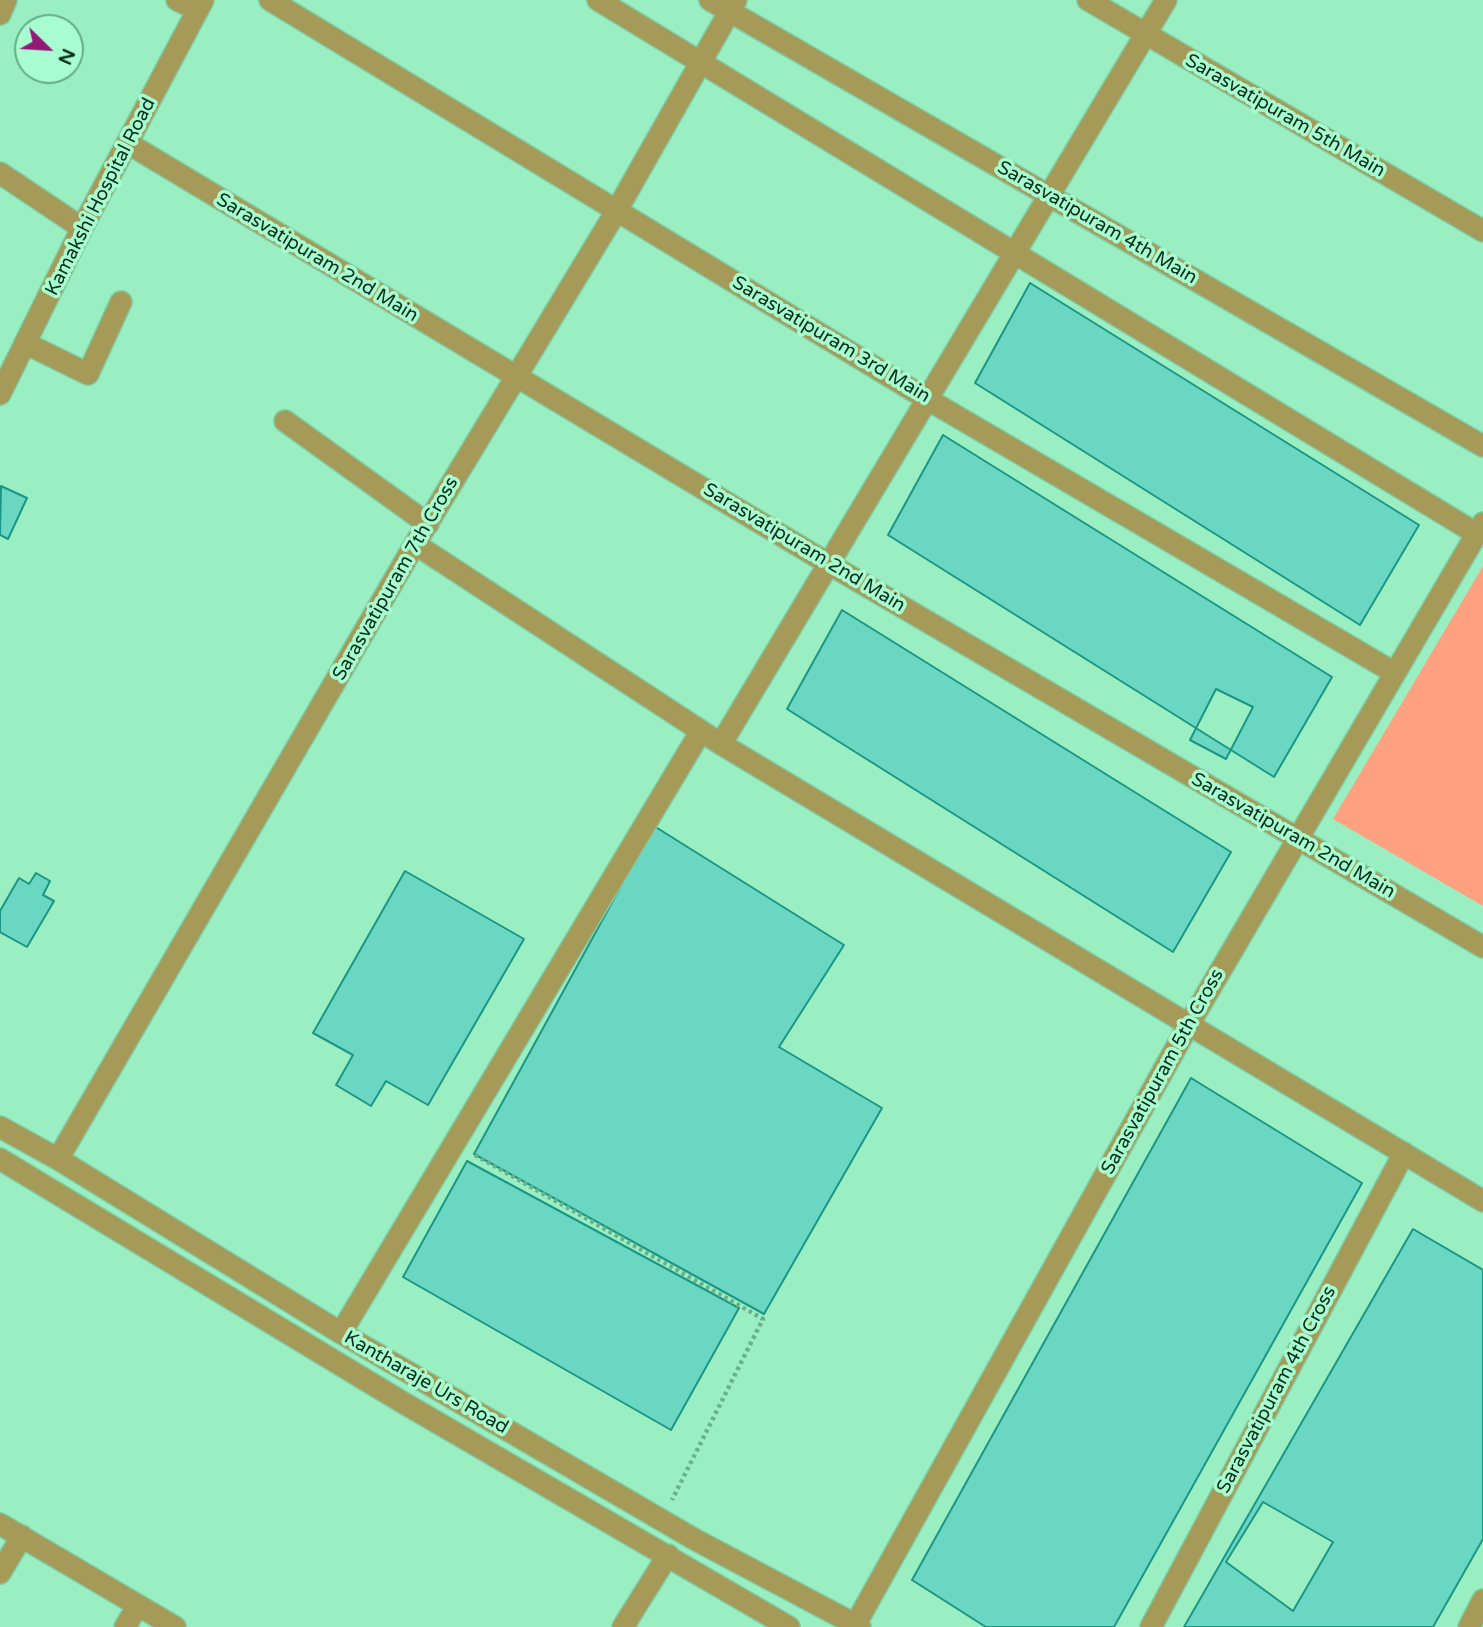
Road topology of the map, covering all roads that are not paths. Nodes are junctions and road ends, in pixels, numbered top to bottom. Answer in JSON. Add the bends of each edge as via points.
{"nodes":[{"id":1,"x":6,"y":0,"type":"edge"},
{"id":2,"x":177,"y":0,"type":"edge"},
{"id":3,"x":271,"y":0,"type":"edge"},
{"id":4,"x":598,"y":0,"type":"edge"},
{"id":5,"x":710,"y":0,"type":"edge"},
{"id":6,"x":1088,"y":0,"type":"edge"},
{"id":7,"x":1166,"y":0,"type":"edge"},
{"id":8,"x":200,"y":5,"type":"edge"},
{"id":9,"x":733,"y":6,"type":"edge"},
{"id":10,"x":0,"y":14,"type":"edge"},
{"id":11,"x":1145,"y":34,"type":"junction"},
{"id":12,"x":700,"y":63,"type":"junction"},
{"id":13,"x":128,"y":144,"type":"junction"},
{"id":14,"x":0,"y":173,"type":"edge"},
{"id":15,"x":1049,"y":195,"type":"junction"},
{"id":16,"x":617,"y":210,"type":"junction"},
{"id":17,"x":82,"y":228,"type":"junction"},
{"id":18,"x":1483,"y":230,"type":"edge"},
{"id":19,"x":1015,"y":252,"type":"junction"},
{"id":20,"x":121,"y":302,"type":"dead end"},
{"id":21,"x":25,"y":343,"type":"junction"},
{"id":22,"x":516,"y":377,"type":"junction"},
{"id":23,"x":0,"y":391,"type":"edge"},
{"id":24,"x":928,"y":399,"type":"junction"},
{"id":25,"x":285,"y":421,"type":"dead end"},
{"id":26,"x":1483,"y":446,"type":"edge"},
{"id":27,"x":428,"y":524,"type":"junction"},
{"id":28,"x":1480,"y":529,"type":"edge"},
{"id":29,"x":415,"y":544,"type":"junction"},
{"id":30,"x":829,"y":564,"type":"junction"},
{"id":31,"x":1395,"y":673,"type":"junction"},
{"id":32,"x":701,"y":731,"type":"junction"},
{"id":33,"x":721,"y":744,"type":"junction"},
{"id":34,"x":1298,"y":839,"type":"junction"},
{"id":35,"x":1483,"y":947,"type":"edge"},
{"id":36,"x":1188,"y":1026,"type":"junction"},
{"id":37,"x":0,"y":1127,"type":"edge"},
{"id":38,"x":1404,"y":1153,"type":"junction"},
{"id":39,"x":0,"y":1159,"type":"edge"},
{"id":40,"x":58,"y":1159,"type":"junction"},
{"id":41,"x":1483,"y":1201,"type":"edge"},
{"id":42,"x":341,"y":1333,"type":"junction"},
{"id":43,"x":0,"y":1524,"type":"edge"},
{"id":44,"x":22,"y":1536,"type":"junction"},
{"id":45,"x":668,"y":1555,"type":"junction"},
{"id":46,"x":0,"y":1573,"type":"edge"},
{"id":47,"x":1483,"y":1600,"type":"edge"},
{"id":48,"x":138,"y":1605,"type":"junction"},
{"id":49,"x":856,"y":1626,"type":"edge"},
{"id":50,"x":125,"y":1627,"type":"edge"},
{"id":51,"x":175,"y":1627,"type":"edge"},
{"id":52,"x":622,"y":1627,"type":"edge"},
{"id":53,"x":789,"y":1627,"type":"edge"},
{"id":54,"x":1151,"y":1627,"type":"edge"},
{"id":55,"x":1469,"y":1627,"type":"edge"}],
"edges":[{"from":1,"to":10,"type":"street"},
{"from":2,"to":8,"type":"street"},
{"from":3,"to":16,"type":"street","name":"Sarasvatipuram 3rd Main"},
{"from":4,"to":12,"type":"street"},
{"from":5,"to":9,"type":"street","name":"Sarasvatipuram 4th Main"},
{"from":6,"to":11,"type":"street","name":"Sarasvatipuram 5th Main"},
{"from":7,"to":11,"type":"street"},
{"from":8,"to":13,"type":"street","name":"Kamakshi Hospital Road"},
{"from":9,"to":12,"type":"street","name":"Sarasvatipuram 7th Cross"},
{"from":9,"to":15,"type":"street","name":"Sarasvatipuram 4th Main"},
{"from":11,"to":15,"type":"street"},
{"from":11,"to":18,"type":"street","name":"Sarasvatipuram 5th Main"},
{"from":12,"to":16,"type":"street","name":"Sarasvatipuram 7th Cross"},
{"from":12,"to":19,"type":"street"},
{"from":13,"to":17,"type":"street","name":"Kamakshi Hospital Road"},
{"from":13,"to":22,"type":"street","name":"Sarasvatipuram 2nd Main"},
{"from":14,"to":17,"type":"street"},
{"from":15,"to":19,"type":"street"},
{"from":15,"to":26,"type":"street","name":"Sarasvatipuram 4th Main"},
{"from":16,"to":22,"type":"street","name":"Sarasvatipuram 7th Cross"},
{"from":16,"to":24,"type":"street","name":"Sarasvatipuram 3rd Main"},
{"from":17,"to":21,"type":"street","name":"Kamakshi Hospital Road"},
{"from":19,"to":24,"type":"street"},
{"from":19,"to":28,"type":"street"},
{"from":20,"to":21,"type":"street","via":[[88,374]]},
{"from":21,"to":23,"type":"street","name":"Kamakshi Hospital Road"},
{"from":22,"to":27,"type":"street","name":"Sarasvatipuram 7th Cross"},
{"from":22,"to":30,"type":"street","name":"Sarasvatipuram 2nd Main"},
{"from":24,"to":30,"type":"street"},
{"from":24,"to":31,"type":"street","name":"Sarasvatipuram 3rd Main"},
{"from":25,"to":27,"type":"street"},
{"from":27,"to":29,"type":"street","name":"Sarasvatipuram 7th Cross"},
{"from":28,"to":31,"type":"street","name":"Sarasvatipuram 5th Cross"},
{"from":29,"to":32,"type":"street"},
{"from":29,"to":40,"type":"street","name":"Sarasvatipuram 7th Cross"},
{"from":30,"to":33,"type":"street"},
{"from":30,"to":34,"type":"street","name":"Sarasvatipuram 2nd Main"},
{"from":31,"to":34,"type":"street","name":"Sarasvatipuram 5th Cross"},
{"from":32,"to":33,"type":"street"},
{"from":32,"to":42,"type":"street"},
{"from":33,"to":36,"type":"street"},
{"from":34,"to":35,"type":"street","name":"Sarasvatipuram 2nd Main"},
{"from":34,"to":36,"type":"street","name":"Sarasvatipuram 5th Cross"},
{"from":36,"to":38,"type":"street"},
{"from":36,"to":49,"type":"street","name":"Sarasvatipuram 5th Cross"},
{"from":37,"to":40,"type":"street","name":"Kantharaje Urs Road"},
{"from":38,"to":41,"type":"street"},
{"from":38,"to":54,"type":"street","name":"Sarasvatipuram 4th Cross"},
{"from":39,"to":45,"type":"street","name":"Kantharaje Urs Road","via":[[390,1395]]},
{"from":40,"to":42,"type":"street","name":"Kantharaje Urs Road"},
{"from":42,"to":49,"type":"street","name":"Kantharaje Urs Road","via":[[662,1520]]},
{"from":43,"to":44,"type":"street"},
{"from":44,"to":46,"type":"street"},
{"from":44,"to":48,"type":"street"},
{"from":45,"to":52,"type":"street"},
{"from":45,"to":53,"type":"street","name":"Kantharaje Urs Road"},
{"from":47,"to":55,"type":"street"},
{"from":48,"to":50,"type":"street"},
{"from":48,"to":51,"type":"street"}]}
